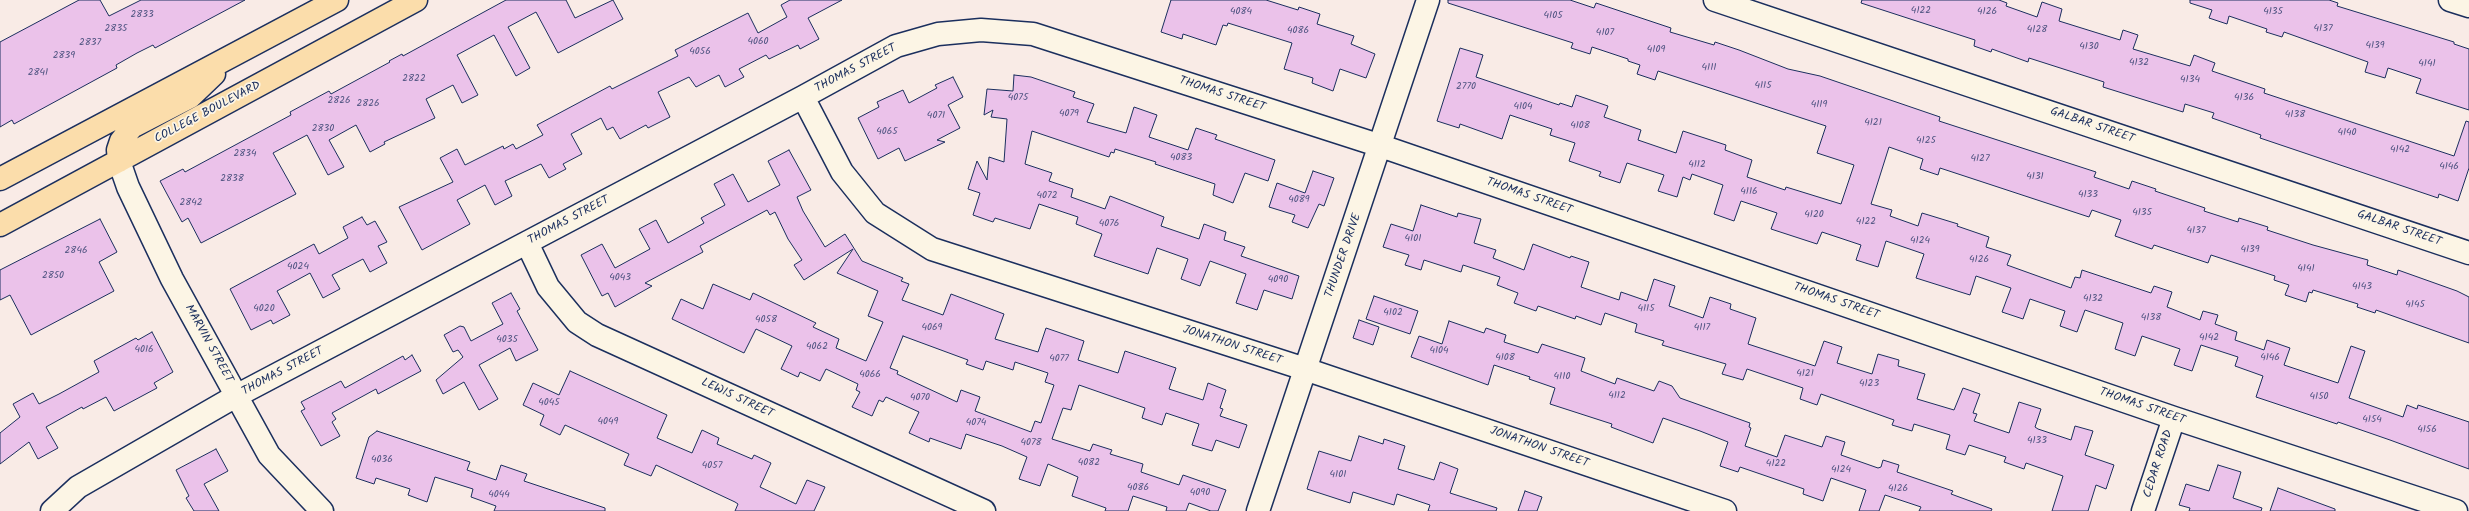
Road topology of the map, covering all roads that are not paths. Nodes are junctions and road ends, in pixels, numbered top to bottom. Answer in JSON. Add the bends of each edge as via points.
{"nodes":[{"id":1,"x":337,"y":0,"type":"edge"},
{"id":2,"x":416,"y":0,"type":"edge"},
{"id":3,"x":1428,"y":0,"type":"edge"},
{"id":4,"x":1714,"y":0,"type":"edge"},
{"id":5,"x":2450,"y":0,"type":"edge"},
{"id":6,"x":2469,"y":6,"type":"edge"},
{"id":7,"x":228,"y":58,"type":"junction"},
{"id":8,"x":803,"y":97,"type":"junction"},
{"id":9,"x":1381,"y":146,"type":"junction"},
{"id":10,"x":119,"y":161,"type":"junction"},
{"id":11,"x":0,"y":179,"type":"edge"},
{"id":12,"x":0,"y":225,"type":"edge"},
{"id":13,"x":527,"y":243,"type":"junction"},
{"id":14,"x":2469,"y":253,"type":"edge"},
{"id":15,"x":1305,"y":369,"type":"junction"},
{"id":16,"x":236,"y":396,"type":"junction"},
{"id":17,"x":2174,"y":418,"type":"junction"},
{"id":18,"x":52,"y":511,"type":"edge"},
{"id":19,"x":322,"y":511,"type":"edge"},
{"id":20,"x":984,"y":511,"type":"edge"},
{"id":21,"x":1258,"y":511,"type":"edge"},
{"id":22,"x":1724,"y":511,"type":"edge"},
{"id":23,"x":2144,"y":511,"type":"edge"},
{"id":24,"x":2456,"y":511,"type":"edge"}],
"edges":[{"from":1,"to":7,"type":"main road"},
{"from":2,"to":10,"type":"main road","name":"COLLEGE BOULEVARD"},
{"from":3,"to":9,"type":"street","name":"THUNDER DRIVE"},
{"from":4,"to":14,"type":"street","name":"GALBAR STREET"},
{"from":5,"to":6,"type":"street"},
{"from":7,"to":10,"type":"main road","via":[[190,97],[132,127],[118,150]]},
{"from":7,"to":11,"type":"main road"},
{"from":8,"to":9,"type":"street","name":"THOMAS STREET","via":[[896,46],[938,34],[981,30],[1033,34]]},
{"from":8,"to":13,"type":"street","name":"THOMAS STREET"},
{"from":8,"to":15,"type":"street","name":"JONATHON STREET","via":[[842,172],[875,213],[932,249]]},
{"from":9,"to":15,"type":"street","name":"THUNDER DRIVE"},
{"from":9,"to":17,"type":"street","name":"THOMAS STREET"},
{"from":10,"to":12,"type":"main road","name":"COLLEGE BOULEVARD"},
{"from":10,"to":16,"type":"street","name":"MARVIN STREET","via":[[128,187],[172,279]]},
{"from":13,"to":16,"type":"street","name":"THOMAS STREET"},
{"from":13,"to":20,"type":"street","name":"LEWIS STREET","via":[[548,287],[577,322],[597,335]]},
{"from":15,"to":21,"type":"street","name":"THUNDER DRIVE"},
{"from":15,"to":22,"type":"street","name":"JONATHON STREET"},
{"from":16,"to":18,"type":"street","name":"THOMAS STREET","via":[[78,487]]},
{"from":16,"to":19,"type":"street","name":"MARVIN STREET","via":[[269,455]]},
{"from":17,"to":23,"type":"street","name":"CEDAR ROAD"},
{"from":17,"to":24,"type":"street","name":"THOMAS STREET"}]}
